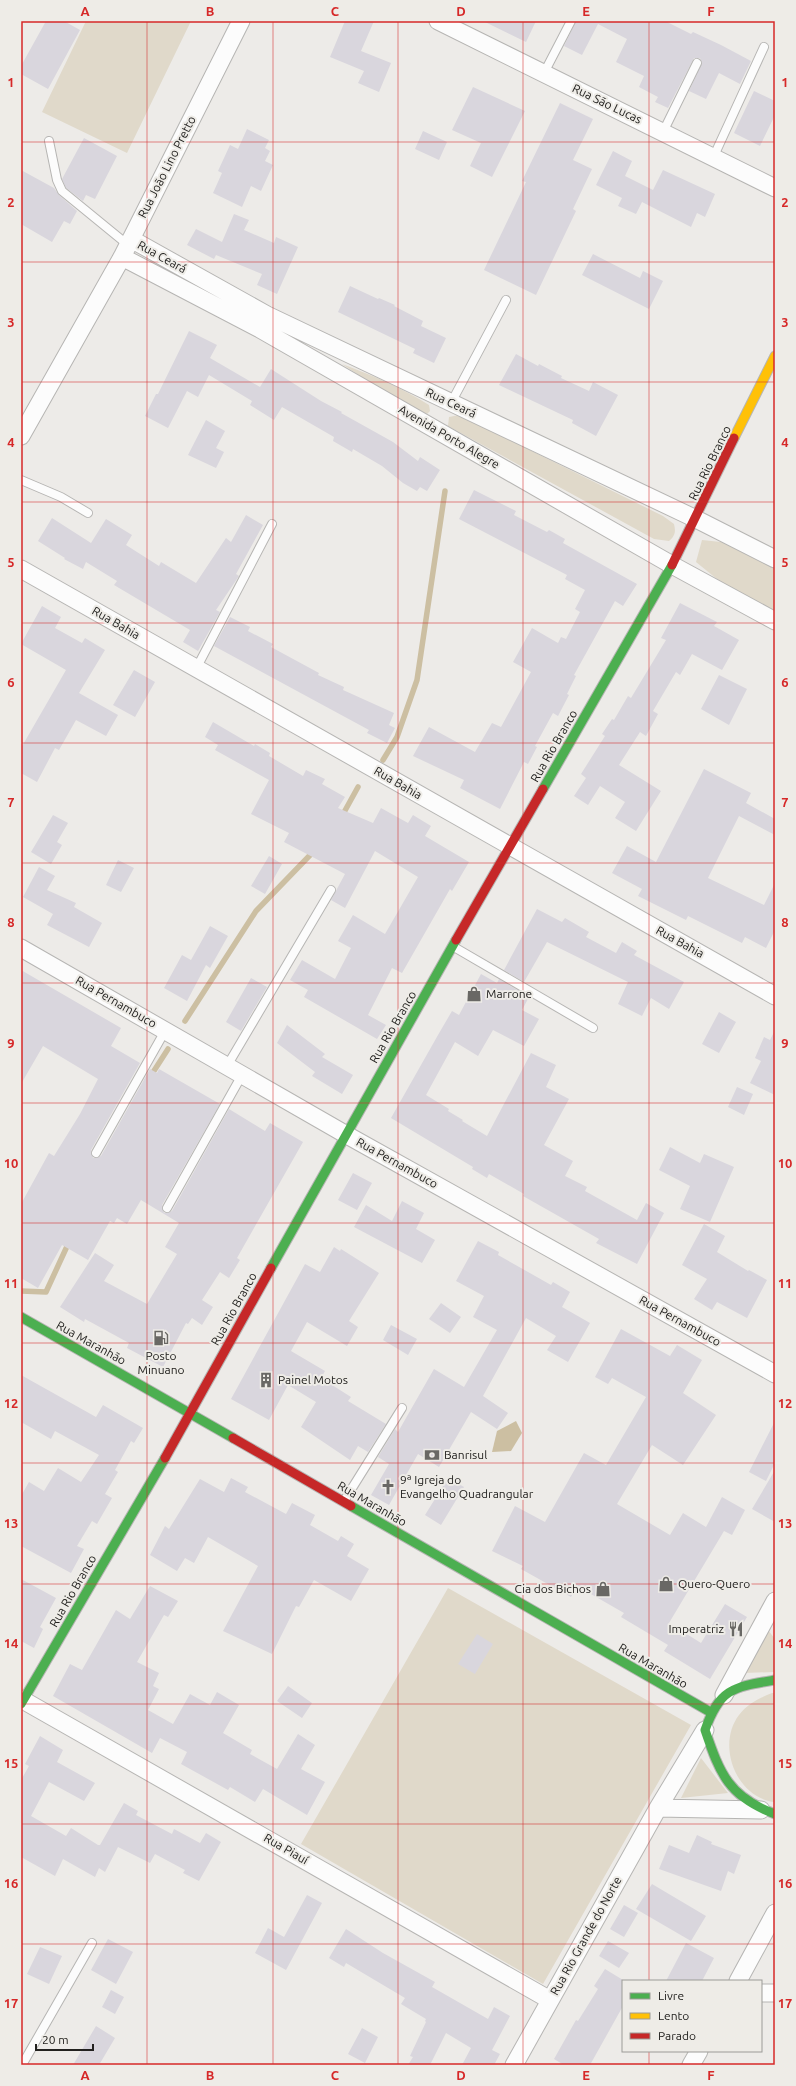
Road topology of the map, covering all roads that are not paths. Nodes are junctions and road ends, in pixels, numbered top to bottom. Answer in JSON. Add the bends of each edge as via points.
{"nodes":[{"id":1,"x":241,"y":21,"type":"edge"},
{"id":2,"x":438,"y":21,"type":"edge"},
{"id":3,"x":571,"y":21,"type":"edge"},
{"id":4,"x":764,"y":47,"type":"dead end"},
{"id":5,"x":696,"y":63,"type":"dead end"},
{"id":6,"x":544,"y":73,"type":"junction"},
{"id":7,"x":663,"y":132,"type":"junction"},
{"id":8,"x":49,"y":141,"type":"dead end"},
{"id":9,"x":713,"y":158,"type":"junction"},
{"id":10,"x":775,"y":188,"type":"edge"},
{"id":11,"x":127,"y":247,"type":"junction"},
{"id":12,"x":506,"y":300,"type":"dead end"},
{"id":13,"x":263,"y":322,"type":"junction"},
{"id":14,"x":775,"y":356,"type":"edge"},
{"id":15,"x":451,"y":403,"type":"junction"},
{"id":16,"x":21,"y":436,"type":"edge"},
{"id":17,"x":21,"y":480,"type":"edge"},
{"id":18,"x":88,"y":513,"type":"dead end"},
{"id":19,"x":696,"y":519,"type":"junction"},
{"id":20,"x":272,"y":524,"type":"dead end"},
{"id":21,"x":775,"y":559,"type":"edge"},
{"id":22,"x":672,"y":565,"type":"junction"},
{"id":23,"x":21,"y":569,"type":"edge"},
{"id":24,"x":775,"y":621,"type":"edge"},
{"id":25,"x":196,"y":669,"type":"junction"},
{"id":26,"x":510,"y":846,"type":"junction"},
{"id":27,"x":331,"y":890,"type":"dead end"},
{"id":28,"x":453,"y":946,"type":"junction"},
{"id":29,"x":21,"y":948,"type":"edge"},
{"id":30,"x":775,"y":996,"type":"edge"},
{"id":31,"x":593,"y":1028,"type":"dead end"},
{"id":32,"x":165,"y":1030,"type":"junction"},
{"id":33,"x":227,"y":1066,"type":"junction"},
{"id":34,"x":242,"y":1075,"type":"junction"},
{"id":35,"x":345,"y":1134,"type":"junction"},
{"id":36,"x":96,"y":1153,"type":"dead end"},
{"id":37,"x":168,"y":1208,"type":"dead end"},
{"id":38,"x":21,"y":1317,"type":"edge"},
{"id":39,"x":775,"y":1374,"type":"edge"},
{"id":40,"x":402,"y":1408,"type":"dead end"},
{"id":41,"x":190,"y":1413,"type":"junction"},
{"id":42,"x":344,"y":1501,"type":"junction"},
{"id":43,"x":775,"y":1601,"type":"edge"},
{"id":44,"x":775,"y":1680,"type":"edge"},
{"id":45,"x":724,"y":1695,"type":"junction"},
{"id":46,"x":22,"y":1701,"type":"edge"},
{"id":47,"x":712,"y":1713,"type":"junction"},
{"id":48,"x":705,"y":1730,"type":"junction"},
{"id":49,"x":658,"y":1808,"type":"junction"},
{"id":50,"x":768,"y":1812,"type":"edge"},
{"id":51,"x":775,"y":1913,"type":"edge"},
{"id":52,"x":92,"y":1943,"type":"dead end"},
{"id":53,"x":739,"y":1980,"type":"edge"},
{"id":54,"x":762,"y":1993,"type":"edge"},
{"id":55,"x":775,"y":1993,"type":"edge"},
{"id":56,"x":550,"y":2000,"type":"junction"},
{"id":57,"x":698,"y":2052,"type":"edge"},
{"id":58,"x":22,"y":2065,"type":"edge"},
{"id":59,"x":514,"y":2065,"type":"edge"},
{"id":60,"x":691,"y":2065,"type":"edge"}],
"edges":[{"from":1,"to":11,"type":"street","name":"Rua João Lino Pretto"},
{"from":2,"to":6,"type":"street","name":"Rua São Lucas"},
{"from":3,"to":6,"type":"lane"},
{"from":4,"to":9,"type":"lane"},
{"from":5,"to":7,"type":"lane"},
{"from":6,"to":7,"type":"street","name":"Rua São Lucas"},
{"from":7,"to":9,"type":"street","name":"Rua São Lucas"},
{"from":8,"to":11,"type":"lane","via":[[57,180],[62,191]]},
{"from":9,"to":10,"type":"street","name":"Rua São Lucas"},
{"from":11,"to":13,"type":"street","name":"Rua Ceará"},
{"from":11,"to":16,"type":"street","name":"Rua João Lino Pretto"},
{"from":12,"to":15,"type":"lane"},
{"from":13,"to":15,"type":"street","name":"Rua Ceará"},
{"from":13,"to":22,"type":"street","name":"Avenida Porto Alegre"},
{"from":14,"to":19,"type":"street","name":"Rua Rio Branco"},
{"from":15,"to":19,"type":"street","name":"Rua Ceará"},
{"from":17,"to":18,"type":"lane"},
{"from":19,"to":21,"type":"street","name":"Rua Ceará"},
{"from":19,"to":22,"type":"street","name":"Rua Rio Branco"},
{"from":20,"to":25,"type":"lane"},
{"from":22,"to":24,"type":"street","name":"Avenida Porto Alegre"},
{"from":22,"to":26,"type":"street","name":"Rua Rio Branco"},
{"from":23,"to":25,"type":"street","name":"Rua Bahia"},
{"from":25,"to":26,"type":"street","name":"Rua Bahia"},
{"from":26,"to":28,"type":"street","name":"Rua Rio Branco"},
{"from":26,"to":30,"type":"street","name":"Rua Bahia"},
{"from":27,"to":33,"type":"lane"},
{"from":28,"to":31,"type":"lane"},
{"from":28,"to":35,"type":"street","name":"Rua Rio Branco"},
{"from":29,"to":32,"type":"street","name":"Rua Pernambuco"},
{"from":32,"to":33,"type":"street","name":"Rua Pernambuco"},
{"from":32,"to":36,"type":"lane"},
{"from":33,"to":34,"type":"street","name":"Rua Pernambuco"},
{"from":34,"to":35,"type":"street","name":"Rua Pernambuco"},
{"from":34,"to":37,"type":"lane"},
{"from":35,"to":39,"type":"street","name":"Rua Pernambuco"},
{"from":35,"to":41,"type":"street","name":"Rua Rio Branco"},
{"from":38,"to":41,"type":"street","name":"Rua Maranhão"},
{"from":40,"to":42,"type":"lane"},
{"from":41,"to":42,"type":"street","name":"Rua Maranhão"},
{"from":41,"to":46,"type":"street","name":"Rua Rio Branco"},
{"from":42,"to":47,"type":"street","name":"Rua Maranhão"},
{"from":43,"to":45,"type":"street"},
{"from":44,"to":45,"type":"street","via":[[761,1682]]},
{"from":45,"to":47,"type":"street"},
{"from":46,"to":56,"type":"street","name":"Rua Piauí"},
{"from":47,"to":48,"type":"street"},
{"from":48,"to":49,"type":"street","name":"Rua Rio Grande do Norte"},
{"from":48,"to":50,"type":"street","via":[[712,1754],[724,1778],[740,1797]]},
{"from":49,"to":50,"type":"street"},
{"from":49,"to":56,"type":"street","name":"Rua Rio Grande do Norte"},
{"from":51,"to":53,"type":"street"},
{"from":52,"to":58,"type":"lane"},
{"from":54,"to":55,"type":"street"},
{"from":56,"to":59,"type":"street","name":"Rua Rio Grande do Norte"},
{"from":57,"to":60,"type":"street"}]}
